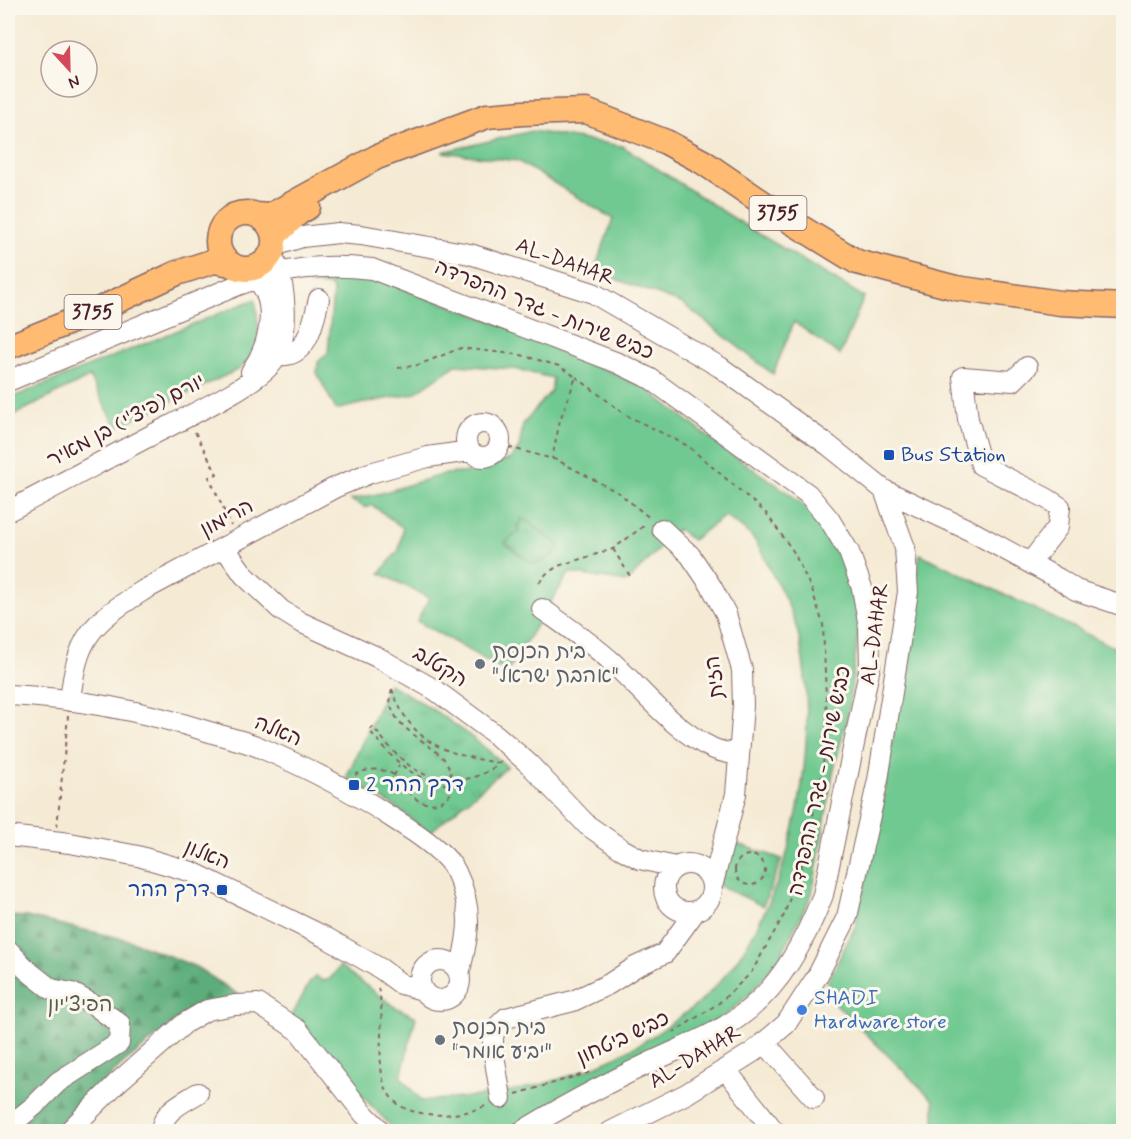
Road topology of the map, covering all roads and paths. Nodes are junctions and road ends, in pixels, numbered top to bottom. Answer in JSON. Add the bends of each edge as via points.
{"nodes":[{"id":1,"x":444,"y":132,"type":"junction"},
{"id":2,"x":257,"y":215,"type":"junction"},
{"id":3,"x":274,"y":252,"type":"junction"},
{"id":4,"x":237,"y":264,"type":"junction"},
{"id":5,"x":319,"y":299,"type":"dead end"},
{"id":6,"x":1124,"y":306,"type":"edge"},
{"id":7,"x":8,"y":347,"type":"edge"},
{"id":8,"x":270,"y":354,"type":"junction"},
{"id":9,"x":1027,"y":366,"type":"dead end"},
{"id":10,"x":398,"y":368,"type":"dead end"},
{"id":11,"x":576,"y":377,"type":"junction"},
{"id":12,"x":8,"y":381,"type":"edge"},
{"id":13,"x":187,"y":417,"type":"junction"},
{"id":14,"x":500,"y":445,"type":"junction"},
{"id":15,"x":470,"y":451,"type":"junction"},
{"id":16,"x":552,"y":459,"type":"junction"},
{"id":17,"x":884,"y":490,"type":"junction"},
{"id":18,"x":8,"y":511,"type":"edge"},
{"id":19,"x":657,"y":524,"type":"junction"},
{"id":20,"x":230,"y":543,"type":"junction"},
{"id":21,"x":613,"y":549,"type":"junction"},
{"id":22,"x":1030,"y":563,"type":"junction"},
{"id":23,"x":630,"y":576,"type":"dead end"},
{"id":24,"x":539,"y":583,"type":"dead end"},
{"id":25,"x":1124,"y":606,"type":"edge"},
{"id":26,"x":542,"y":609,"type":"dead end"},
{"id":27,"x":8,"y":694,"type":"edge"},
{"id":28,"x":69,"y":701,"type":"junction"},
{"id":29,"x":739,"y":755,"type":"junction"},
{"id":30,"x":506,"y":756,"type":"junction"},
{"id":31,"x":400,"y":764,"type":"junction"},
{"id":32,"x":394,"y":776,"type":"junction"},
{"id":33,"x":452,"y":781,"type":"junction"},
{"id":34,"x":340,"y":785,"type":"junction"},
{"id":35,"x":8,"y":836,"type":"edge"},
{"id":36,"x":722,"y":841,"type":"junction"},
{"id":37,"x":56,"y":842,"type":"junction"},
{"id":38,"x":620,"y":848,"type":"junction"},
{"id":39,"x":681,"y":865,"type":"junction"},
{"id":40,"x":764,"y":866,"type":"joint"},
{"id":41,"x":712,"y":883,"type":"junction"},
{"id":42,"x":666,"y":896,"type":"junction"},
{"id":43,"x":694,"y":913,"type":"junction"},
{"id":44,"x":469,"y":915,"type":"junction"},
{"id":45,"x":8,"y":950,"type":"edge"},
{"id":46,"x":665,"y":953,"type":"junction"},
{"id":47,"x":430,"y":961,"type":"junction"},
{"id":48,"x":370,"y":963,"type":"junction"},
{"id":49,"x":459,"y":974,"type":"junction"},
{"id":50,"x":422,"y":990,"type":"junction"},
{"id":51,"x":672,"y":1034,"type":"dead end"},
{"id":52,"x":764,"y":1042,"type":"junction"},
{"id":53,"x":725,"y":1069,"type":"junction"},
{"id":54,"x":592,"y":1072,"type":"dead end"},
{"id":55,"x":198,"y":1093,"type":"dead end"},
{"id":56,"x":501,"y":1098,"type":"junction"},
{"id":57,"x":814,"y":1098,"type":"dead end"},
{"id":58,"x":8,"y":1127,"type":"edge"},
{"id":59,"x":68,"y":1131,"type":"edge"},
{"id":60,"x":161,"y":1131,"type":"edge"},
{"id":61,"x":382,"y":1131,"type":"edge"},
{"id":62,"x":521,"y":1131,"type":"edge"},
{"id":63,"x":614,"y":1131,"type":"edge"},
{"id":64,"x":775,"y":1131,"type":"edge"}],
"edges":[{"from":1,"to":2,"type":"main road","number":"3755","via":[[377,157],[268,216]]},
{"from":1,"to":3,"type":"main road","number":"3755","via":[[297,214]]},
{"from":1,"to":6,"type":"main road","number":"3755","via":[[487,116],[586,111],[666,142],[703,162],[857,262],[956,288],[1060,303]]},
{"from":2,"to":3,"type":"main road","via":[[265,220]]},
{"from":2,"to":4,"type":"main road","number":"3755","via":[[241,214],[221,228]]},
{"from":3,"to":4,"type":"main road","number":"3755","via":[[259,266]]},
{"from":3,"to":8,"type":"street","name":"יורם (פיצ'י) בן מאיר","via":[[285,319],[281,342]]},
{"from":3,"to":17,"type":"street","name":"AL-DAHAR","via":[[302,237],[361,235],[470,254],[593,293],[720,367]]},
{"from":3,"to":62,"type":"street","name":"כביש שירות - גדר ההפרדה","via":[[302,267],[372,268],[651,379],[808,494],[849,552],[862,588],[870,666],[823,895],[793,959],[740,1017],[580,1096]]},
{"from":4,"to":7,"type":"main road","number":"3755","via":[[215,249],[177,273]]},
{"from":4,"to":8,"type":"street","name":"יורם (פיצ'י) בן מאיר","via":[[266,294]]},
{"from":4,"to":12,"type":"street"},
{"from":5,"to":8,"type":"street","via":[[311,332],[304,343],[286,357]]},
{"from":8,"to":13,"type":"street","name":"יורם (פיצ'י) בן מאיר","via":[[235,390]]},
{"from":9,"to":22,"type":"street","via":[[1013,381],[963,377],[968,419],[981,465],[1060,507],[1058,527]]},
{"from":10,"to":11,"type":"path","name":"כביש ביטחון","via":[[418,365],[461,348],[521,355],[559,366]]},
{"from":11,"to":16,"type":"path","via":[[560,420]]},
{"from":11,"to":51,"type":"path","name":"כביש ביטחון","via":[[626,415],[688,446],[766,513],[793,551],[823,624],[827,722],[823,766],[805,855],[784,915],[751,973],[719,1003]]},
{"from":13,"to":18,"type":"street","name":"יורם (פיצ'י) בן מאיר"},
{"from":13,"to":20,"type":"path","via":[[217,474],[210,477]]},
{"from":14,"to":15,"type":"street","via":[[487,457]]},
{"from":14,"to":15,"type":"street","via":[[497,429],[482,423],[468,433]]},
{"from":14,"to":16,"type":"path"},
{"from":15,"to":20,"type":"street","name":"הרימון","via":[[428,457],[370,473]]},
{"from":16,"to":19,"type":"path","via":[[619,493]]},
{"from":17,"to":22,"type":"street"},
{"from":17,"to":52,"type":"street","name":"AL-DAHAR","via":[[905,548],[908,592],[878,780],[847,917],[818,975],[786,1024]]},
{"from":19,"to":21,"type":"path","via":[[638,531]]},
{"from":19,"to":29,"type":"street","name":"הזית","via":[[690,555],[726,614],[742,670]]},
{"from":20,"to":28,"type":"street","name":"הרימון","via":[[144,590],[98,622],[83,641]]},
{"from":20,"to":30,"type":"street","name":"הקטלב","via":[[244,575],[281,610],[435,690],[469,713]]},
{"from":21,"to":23,"type":"path"},
{"from":21,"to":24,"type":"path","via":[[558,566]]},
{"from":22,"to":25,"type":"street","via":[[1076,591]]},
{"from":26,"to":29,"type":"street","via":[[611,661],[690,735],[713,749]]},
{"from":27,"to":28,"type":"street","name":"האלה"},
{"from":28,"to":34,"type":"street","name":"האלה","via":[[163,717],[260,747]]},
{"from":28,"to":37,"type":"path"},
{"from":29,"to":36,"type":"street","name":"הזית","via":[[736,794]]},
{"from":30,"to":33,"type":"path","via":[[485,773]]},
{"from":30,"to":33,"type":"path","via":[[474,759],[446,751],[412,727],[392,689],[390,700],[396,715],[445,761]]},
{"from":30,"to":38,"type":"street","name":"הקטלב","via":[[558,793],[587,825]]},
{"from":31,"to":32,"type":"path"},
{"from":31,"to":32,"type":"path","via":[[421,778],[452,785],[451,794],[439,803],[425,803]]},
{"from":31,"to":33,"type":"path","via":[[369,730],[373,727],[413,769]]},
{"from":32,"to":34,"type":"path","via":[[374,768],[357,773]]},
{"from":34,"to":44,"type":"street","name":"האלה","via":[[418,834],[440,853],[455,869]]},
{"from":35,"to":37,"type":"street","name":"האלון"},
{"from":36,"to":39,"type":"street","via":[[696,864]]},
{"from":36,"to":41,"type":"street","name":"הזית"},
{"from":37,"to":48,"type":"street","name":"האלון","via":[[138,856],[192,872]]},
{"from":38,"to":39,"type":"street","name":"הקטלב","via":[[640,859]]},
{"from":38,"to":42,"type":"street","name":"הקטלב","via":[[655,877]]},
{"from":39,"to":41,"type":"street","via":[[699,865]]},
{"from":39,"to":42,"type":"street","via":[[664,879]]},
{"from":40,"to":40,"type":"path","via":[[762,879],[754,885],[739,881],[735,872],[737,862],[745,856],[759,858]]},
{"from":41,"to":43,"type":"street","via":[[708,902]]},
{"from":42,"to":43,"type":"street","via":[[682,912]]},
{"from":42,"to":46,"type":"street","via":[[673,914]]},
{"from":43,"to":46,"type":"street"},
{"from":44,"to":47,"type":"street","via":[[451,950]]},
{"from":44,"to":49,"type":"street","name":"האלה"},
{"from":45,"to":58,"type":"street","via":[[51,989],[72,993],[120,1024],[119,1043],[57,1082]]},
{"from":46,"to":56,"type":"street","via":[[573,1001],[506,1018],[493,1036]]},
{"from":47,"to":48,"type":"street","name":"האלון","via":[[405,968]]},
{"from":47,"to":49,"type":"street","via":[[447,961]]},
{"from":47,"to":50,"type":"street","via":[[420,974]]},
{"from":48,"to":50,"type":"street","name":"האלון","via":[[401,984]]},
{"from":48,"to":56,"type":"path","name":"כביש ביטחון","via":[[379,992],[381,1080],[390,1098],[407,1111],[435,1116],[464,1113]]},
{"from":49,"to":50,"type":"street","via":[[458,988],[447,999],[435,1000]]},
{"from":52,"to":53,"type":"street","name":"AL-DAHAR"},
{"from":52,"to":57,"type":"street"},
{"from":53,"to":63,"type":"street","name":"AL-DAHAR"},
{"from":53,"to":64,"type":"street"},
{"from":54,"to":56,"type":"path","name":"כביש ביטחון"},
{"from":55,"to":60,"type":"street","via":[[173,1108],[162,1121]]},
{"from":59,"to":61,"type":"street","via":[[185,1023],[207,1010],[258,1004],[298,1030]]}]}
